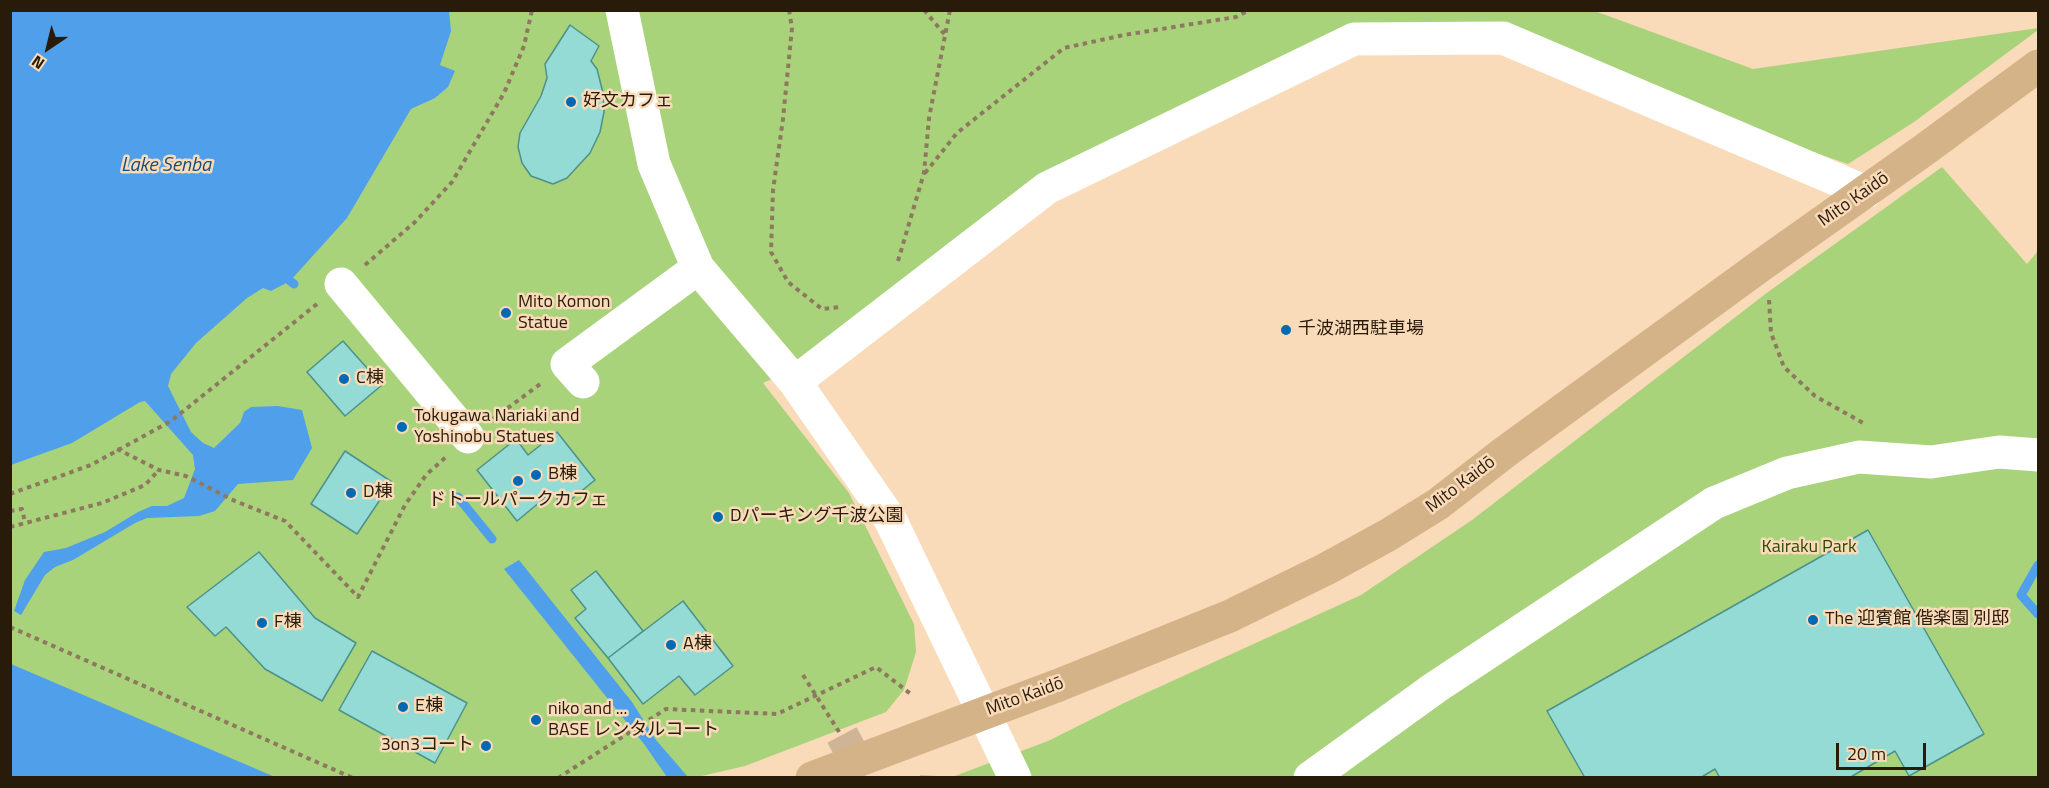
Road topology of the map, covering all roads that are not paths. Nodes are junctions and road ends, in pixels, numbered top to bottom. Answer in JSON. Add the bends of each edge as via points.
{"nodes":[{"id":1,"x":622,"y":10,"type":"edge"},
{"id":2,"x":2038,"y":66,"type":"edge"},
{"id":3,"x":1866,"y":192,"type":"junction"},
{"id":4,"x":698,"y":268,"type":"junction"},
{"id":5,"x":341,"y":284,"type":"dead end"},
{"id":6,"x":575,"y":373,"type":"road end"},
{"id":7,"x":795,"y":382,"type":"junction"},
{"id":8,"x":468,"y":437,"type":"road end"},
{"id":9,"x":2038,"y":455,"type":"edge"},
{"id":10,"x":982,"y":713,"type":"junction"},
{"id":11,"x":812,"y":777,"type":"edge"},
{"id":12,"x":1015,"y":777,"type":"edge"},
{"id":13,"x":1310,"y":777,"type":"edge"}],
"edges":[{"from":1,"to":4,"type":"street","via":[[654,164]]},
{"from":2,"to":3,"type":"main road","name":"Mito Kaidō"},
{"from":3,"to":7,"type":"street","via":[[1503,38],[1354,39],[1047,188]]},
{"from":3,"to":10,"type":"main road","name":"Mito Kaidō","via":[[1438,504],[1388,535],[1230,616]]},
{"from":4,"to":6,"type":"street"},
{"from":4,"to":7,"type":"street"},
{"from":5,"to":8,"type":"street"},
{"from":7,"to":10,"type":"street","via":[[890,519]]},
{"from":9,"to":13,"type":"street","via":[[1999,452],[1931,462],[1858,457],[1787,473],[1714,503],[1436,687]]},
{"from":10,"to":11,"type":"main road","name":"Mito Kaidō"},
{"from":10,"to":12,"type":"street"}]}
